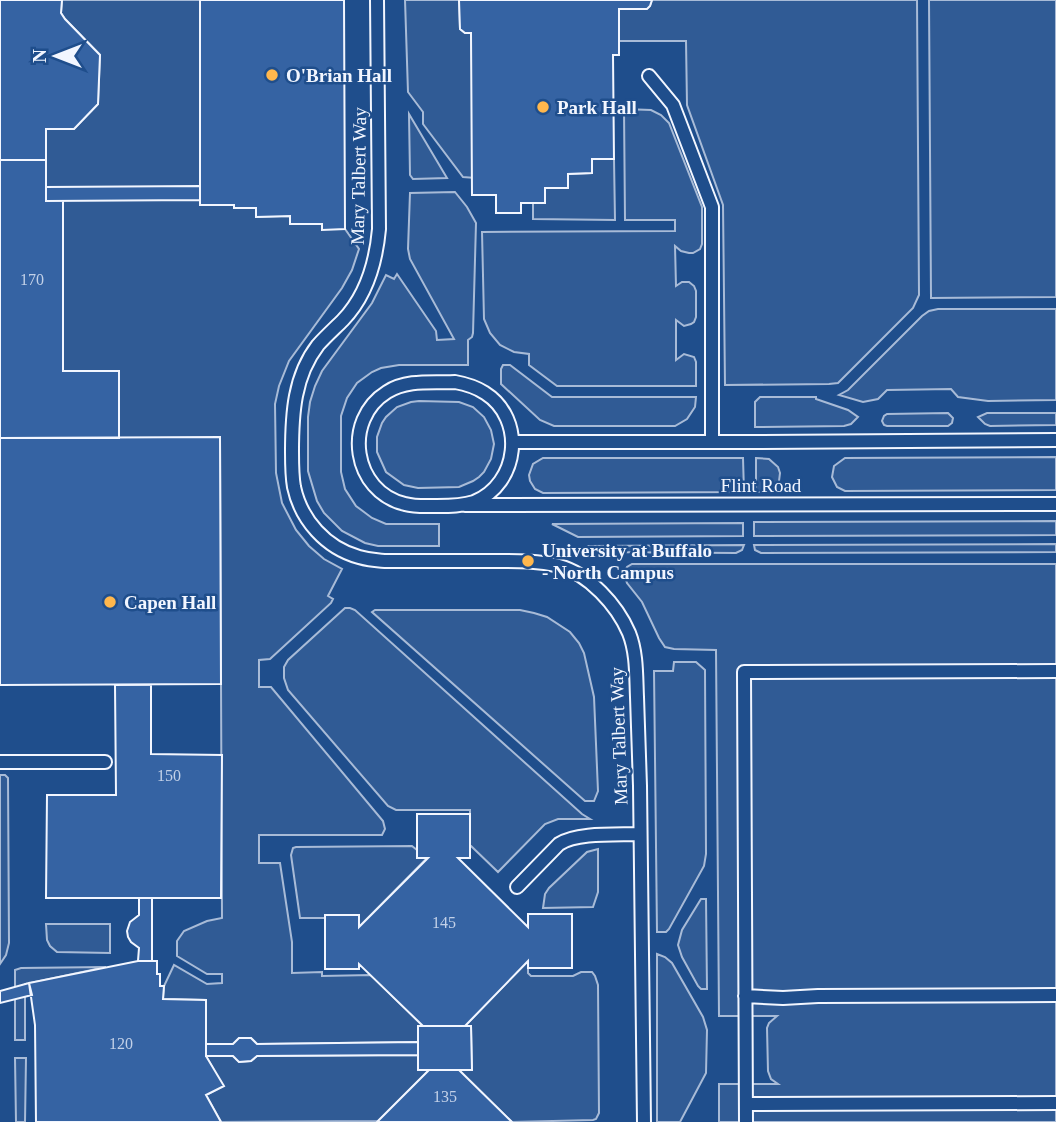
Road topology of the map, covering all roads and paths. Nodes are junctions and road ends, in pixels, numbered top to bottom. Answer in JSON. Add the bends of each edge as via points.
{"nodes":[{"id":1,"x":377,"y":0,"type":"edge"},
{"id":2,"x":649,"y":76,"type":"dead end"},
{"id":3,"x":1056,"y":440,"type":"edge"},
{"id":4,"x":513,"y":442,"type":"junction"},
{"id":5,"x":712,"y":442,"type":"junction"},
{"id":6,"x":1056,"y":504,"type":"edge"},
{"id":7,"x":465,"y":505,"type":"junction"},
{"id":8,"x":1056,"y":671,"type":"edge"},
{"id":9,"x":0,"y":762,"type":"edge"},
{"id":10,"x":105,"y":762,"type":"dead end"},
{"id":11,"x":640,"y":834,"type":"junction"},
{"id":12,"x":517,"y":887,"type":"dead end"},
{"id":13,"x":1056,"y":995,"type":"edge"},
{"id":14,"x":745,"y":996,"type":"junction"},
{"id":15,"x":1056,"y":1103,"type":"edge"},
{"id":16,"x":746,"y":1104,"type":"junction"},
{"id":17,"x":644,"y":1122,"type":"edge"},
{"id":18,"x":746,"y":1122,"type":"edge"}],
"edges":[{"from":1,"to":11,"type":"lane","name":"Mary Talbert Way","via":[[377,248],[356,303],[318,346],[299,380],[292,426],[297,499],[321,535],[358,557],[527,561],[562,567],[590,582],[612,604],[629,634],[636,660]]},
{"from":2,"to":5,"type":"lane","via":[[673,105],[712,207]]},
{"from":3,"to":5,"type":"lane"},
{"from":4,"to":5,"type":"lane"},
{"from":4,"to":7,"type":"lane","via":[[509,465],[499,483]]},
{"from":4,"to":7,"type":"lane","via":[[499,406],[484,392],[465,384],[405,384],[371,406],[362,424],[359,455],[379,490],[405,505]]},
{"from":6,"to":7,"type":"lane","name":"Flint Road"},
{"from":8,"to":14,"type":"lane","via":[[744,672]]},
{"from":9,"to":10,"type":"lane"},
{"from":11,"to":12,"type":"lane","via":[[568,838]]},
{"from":11,"to":17,"type":"lane","name":"Mary Talbert Way"},
{"from":13,"to":14,"type":"lane"},
{"from":14,"to":16,"type":"lane"},
{"from":15,"to":16,"type":"lane"},
{"from":16,"to":18,"type":"lane"}]}
